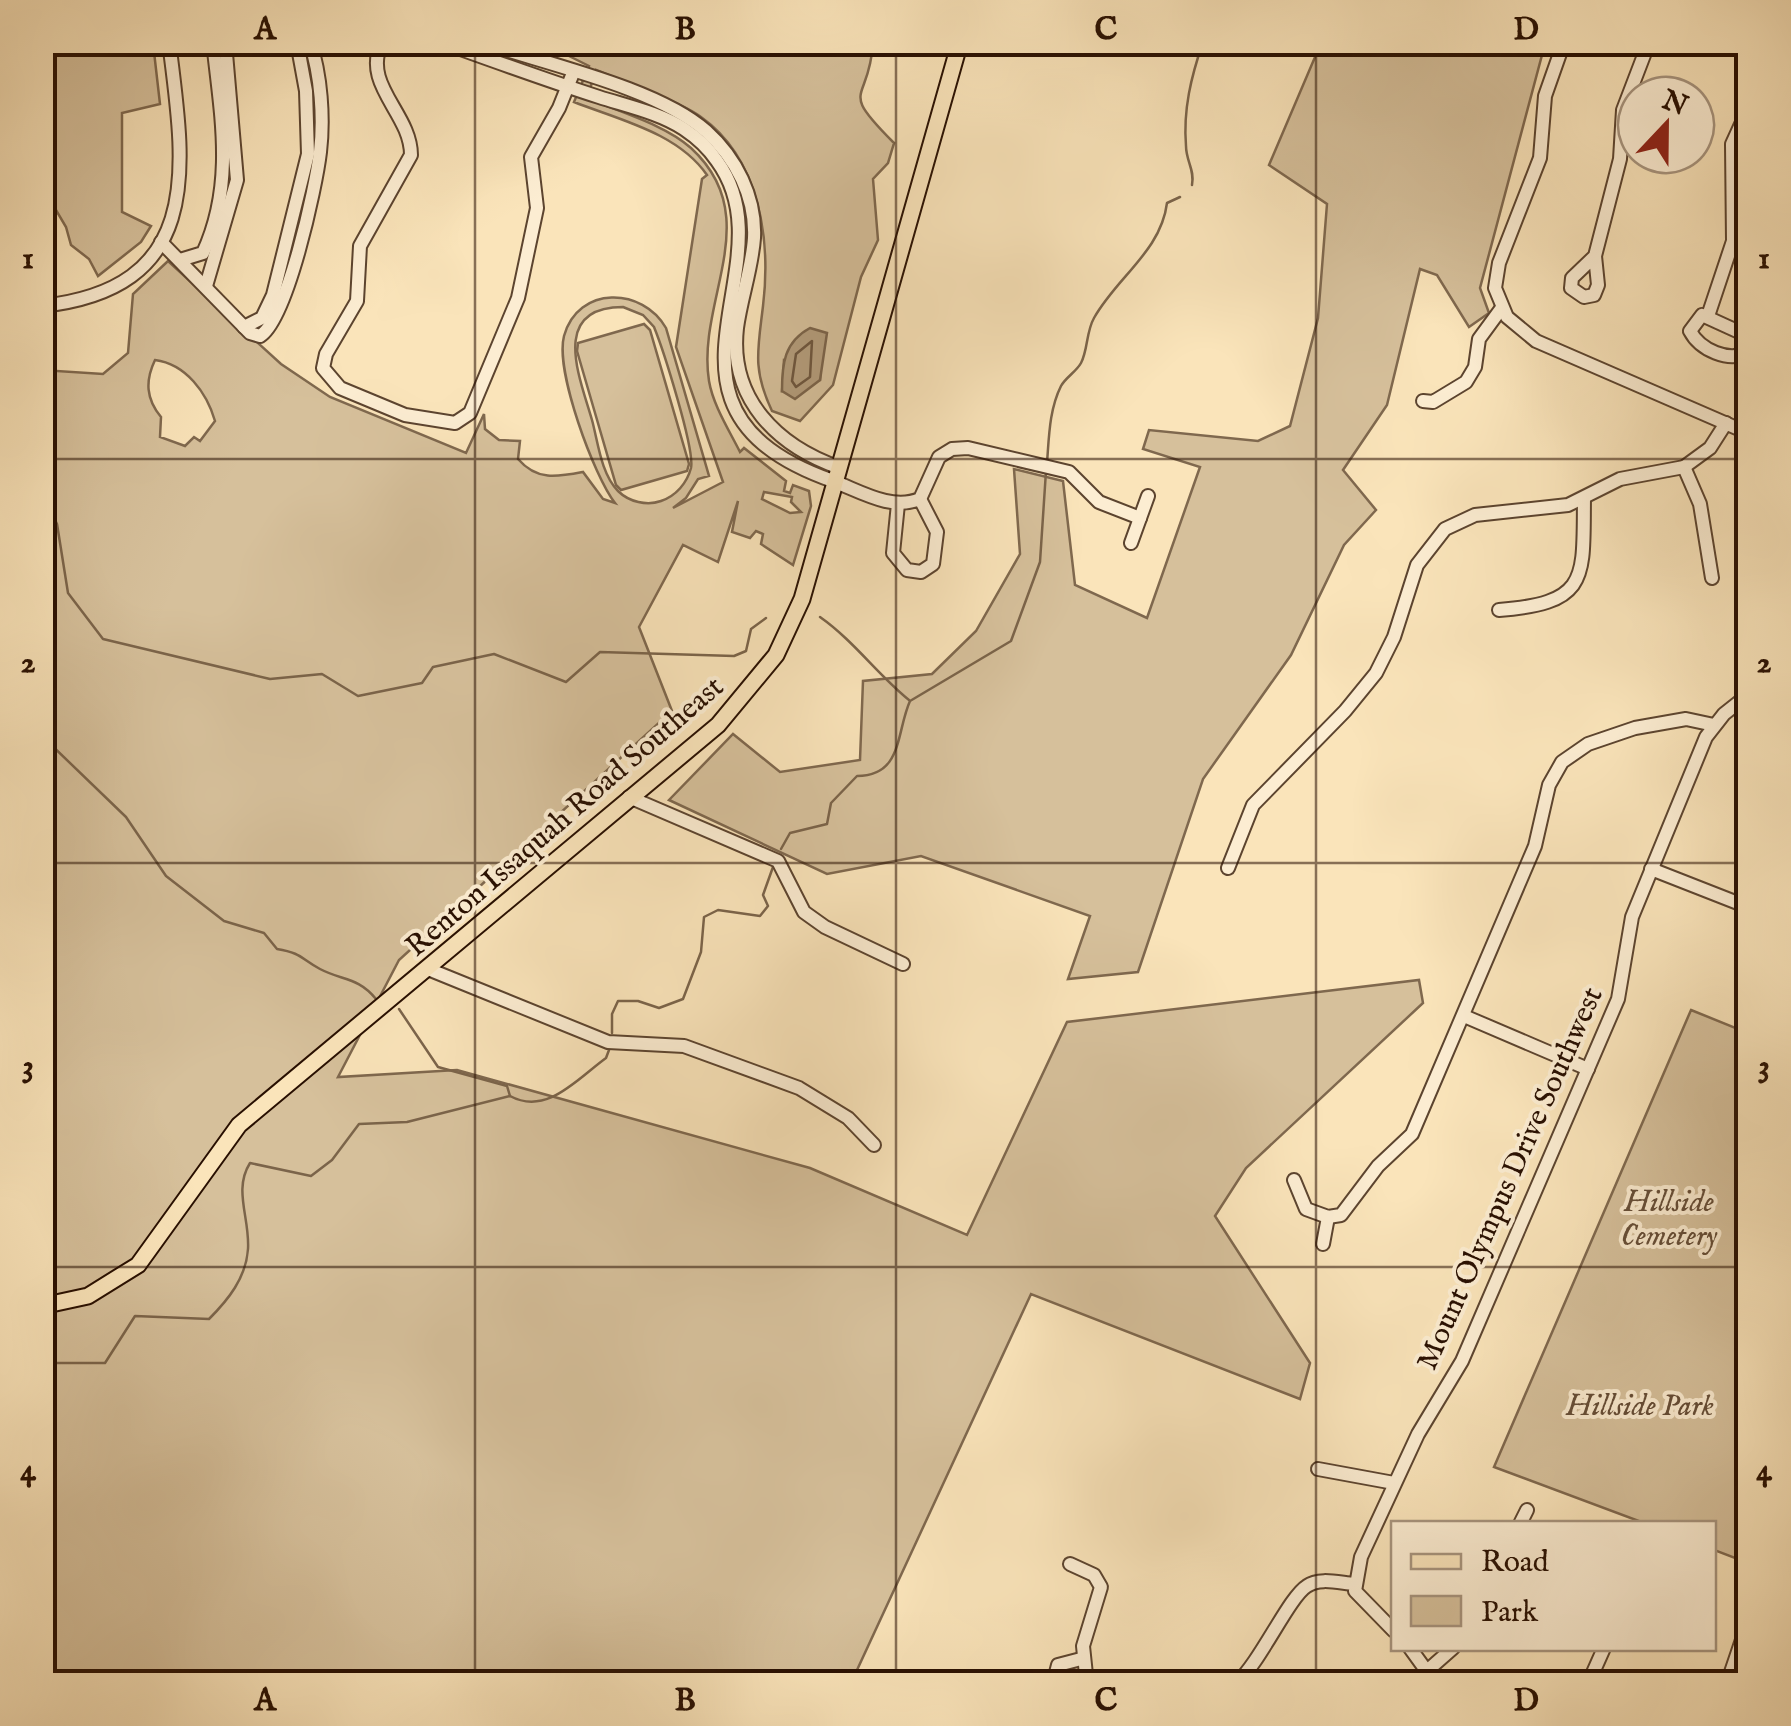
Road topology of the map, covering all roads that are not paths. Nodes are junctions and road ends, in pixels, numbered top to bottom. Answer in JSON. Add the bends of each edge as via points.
{"nodes":[{"id":1,"x":169,"y":42,"type":"edge"},
{"id":2,"x":212,"y":42,"type":"edge"},
{"id":3,"x":225,"y":42,"type":"edge"},
{"id":4,"x":297,"y":42,"type":"edge"},
{"id":5,"x":310,"y":42,"type":"edge"},
{"id":6,"x":382,"y":42,"type":"edge"},
{"id":7,"x":442,"y":42,"type":"edge"},
{"id":8,"x":481,"y":42,"type":"edge"},
{"id":9,"x":960,"y":42,"type":"edge"},
{"id":10,"x":1564,"y":42,"type":"edge"},
{"id":11,"x":1649,"y":42,"type":"edge"},
{"id":12,"x":573,"y":72,"type":"junction"},
{"id":13,"x":568,"y":87,"type":"junction"},
{"id":14,"x":1748,"y":109,"type":"edge"},
{"id":15,"x":161,"y":242,"type":"junction"},
{"id":16,"x":1594,"y":256,"type":"dead end"},
{"id":17,"x":180,"y":260,"type":"junction"},
{"id":18,"x":206,"y":286,"type":"junction"},
{"id":19,"x":42,"y":306,"type":"edge"},
{"id":20,"x":1502,"y":309,"type":"junction"},
{"id":21,"x":1708,"y":316,"type":"junction"},
{"id":22,"x":244,"y":327,"type":"junction"},
{"id":23,"x":1748,"y":336,"type":"edge"},
{"id":24,"x":1748,"y":352,"type":"edge"},
{"id":25,"x":1423,"y":401,"type":"dead end"},
{"id":26,"x":1726,"y":424,"type":"junction"},
{"id":27,"x":1748,"y":433,"type":"edge"},
{"id":28,"x":1684,"y":467,"type":"junction"},
{"id":29,"x":838,"y":475,"type":"junction"},
{"id":30,"x":1148,"y":496,"type":"dead end"},
{"id":31,"x":920,"y":498,"type":"junction"},
{"id":32,"x":1584,"y":498,"type":"junction"},
{"id":33,"x":898,"y":504,"type":"junction"},
{"id":34,"x":1140,"y":518,"type":"junction"},
{"id":35,"x":1131,"y":543,"type":"dead end"},
{"id":36,"x":1712,"y":578,"type":"dead end"},
{"id":37,"x":1499,"y":610,"type":"dead end"},
{"id":38,"x":1748,"y":694,"type":"edge"},
{"id":39,"x":1714,"y":725,"type":"junction"},
{"id":40,"x":629,"y":798,"type":"junction"},
{"id":41,"x":1228,"y":868,"type":"dead end"},
{"id":42,"x":1651,"y":869,"type":"junction"},
{"id":43,"x":1748,"y":907,"type":"edge"},
{"id":44,"x":903,"y":964,"type":"dead end"},
{"id":45,"x":428,"y":969,"type":"junction"},
{"id":46,"x":1464,"y":1016,"type":"junction"},
{"id":47,"x":1588,"y":1069,"type":"junction"},
{"id":48,"x":874,"y":1144,"type":"dead end"},
{"id":49,"x":1294,"y":1180,"type":"dead end"},
{"id":50,"x":1328,"y":1216,"type":"junction"},
{"id":51,"x":1323,"y":1244,"type":"dead end"},
{"id":52,"x":42,"y":1306,"type":"edge"},
{"id":53,"x":1318,"y":1469,"type":"dead end"},
{"id":54,"x":1394,"y":1483,"type":"junction"},
{"id":55,"x":1070,"y":1564,"type":"dead end"},
{"id":56,"x":1354,"y":1584,"type":"junction"},
{"id":57,"x":1748,"y":1622,"type":"edge"},
{"id":58,"x":1391,"y":1628,"type":"edge"},
{"id":59,"x":1412,"y":1651,"type":"edge"},
{"id":60,"x":1450,"y":1651,"type":"edge"},
{"id":61,"x":1603,"y":1651,"type":"edge"},
{"id":62,"x":1081,"y":1660,"type":"junction"},
{"id":63,"x":1428,"y":1670,"type":"junction"},
{"id":64,"x":1053,"y":1684,"type":"edge"},
{"id":65,"x":1086,"y":1684,"type":"edge"},
{"id":66,"x":1236,"y":1684,"type":"edge"},
{"id":67,"x":1436,"y":1684,"type":"edge"},
{"id":68,"x":1588,"y":1684,"type":"edge"},
{"id":69,"x":1727,"y":1684,"type":"edge"}],
"edges":[{"from":1,"to":15,"type":"street","via":[[182,178]]},
{"from":2,"to":17,"type":"street","via":[[226,158],[223,196],[203,254]]},
{"from":3,"to":18,"type":"street","via":[[237,180]]},
{"from":4,"to":22,"type":"street","via":[[308,154],[273,294],[262,318]]},
{"from":5,"to":22,"type":"street","via":[[318,82],[318,161],[280,309],[265,334],[255,336]]},
{"from":6,"to":13,"type":"street","via":[[376,70],[411,155],[360,246],[357,301],[324,368],[340,388],[405,414],[455,423],[475,405],[518,298],[537,208],[531,156]]},
{"from":7,"to":13,"type":"street"},
{"from":8,"to":12,"type":"street"},
{"from":9,"to":29,"type":"main road","name":"Renton Issaquah Road Southeast"},
{"from":10,"to":20,"type":"street","via":[[1546,96],[1540,158],[1496,274]]},
{"from":11,"to":16,"type":"street","via":[[1623,110],[1620,159]]},
{"from":12,"to":13,"type":"street"},
{"from":12,"to":29,"type":"street","via":[[673,108],[730,158],[754,221],[737,337],[745,387],[777,435]]},
{"from":13,"to":29,"type":"street","via":[[673,123],[718,162],[740,230],[722,343],[731,394],[748,425],[775,452],[799,468]]},
{"from":14,"to":21,"type":"street","via":[[1732,144],[1733,241]]},
{"from":15,"to":17,"type":"street"},
{"from":15,"to":19,"type":"street","via":[[140,269],[107,292]]},
{"from":17,"to":18,"type":"street"},
{"from":18,"to":22,"type":"street"},
{"from":20,"to":25,"type":"street","via":[[1479,339],[1466,382]]},
{"from":20,"to":26,"type":"street","via":[[1536,341]]},
{"from":21,"to":23,"type":"street"},
{"from":21,"to":24,"type":"street","via":[[1691,326],[1696,340],[1728,357]]},
{"from":26,"to":27,"type":"street"},
{"from":26,"to":28,"type":"street","via":[[1710,448]]},
{"from":28,"to":32,"type":"street","via":[[1636,474]]},
{"from":28,"to":36,"type":"street","via":[[1700,504]]},
{"from":29,"to":33,"type":"street"},
{"from":29,"to":40,"type":"main road","name":"Renton Issaquah Road Southeast","via":[[802,599],[776,655],[718,725]]},
{"from":30,"to":34,"type":"street"},
{"from":31,"to":33,"type":"street"},
{"from":31,"to":33,"type":"street","via":[[937,532],[933,564],[920,572],[907,570],[893,553]]},
{"from":31,"to":34,"type":"street","via":[[933,463],[952,449],[968,448],[1068,472],[1099,502]]},
{"from":32,"to":37,"type":"street","via":[[1582,563],[1572,588],[1552,603]]},
{"from":32,"to":41,"type":"street","via":[[1556,508],[1475,515],[1437,537],[1418,566],[1376,673],[1253,805]]},
{"from":34,"to":35,"type":"street"},
{"from":38,"to":39,"type":"street"},
{"from":39,"to":42,"type":"street","name":"Mount Olympus Drive Southwest"},
{"from":39,"to":46,"type":"street","via":[[1686,720],[1635,728],[1588,744],[1562,762],[1535,846]]},
{"from":40,"to":44,"type":"street","via":[[778,860],[804,912]]},
{"from":40,"to":45,"type":"main road","name":"Renton Issaquah Road Southeast"},
{"from":42,"to":43,"type":"street"},
{"from":42,"to":47,"type":"street","name":"Mount Olympus Drive Southwest","via":[[1632,918],[1618,999]]},
{"from":45,"to":48,"type":"street","via":[[608,1042],[684,1046],[798,1088],[848,1118]]},
{"from":45,"to":52,"type":"main road","name":"Renton Issaquah Road Southeast","via":[[239,1125],[138,1265],[88,1296]]},
{"from":46,"to":47,"type":"street"},
{"from":46,"to":50,"type":"street","via":[[1412,1134],[1346,1211]]},
{"from":47,"to":54,"type":"street","name":"Mount Olympus Drive Southwest","via":[[1462,1362]]},
{"from":49,"to":50,"type":"street","via":[[1302,1206]]},
{"from":50,"to":51,"type":"street"},
{"from":53,"to":54,"type":"street"},
{"from":54,"to":56,"type":"street","name":"Mount Olympus Drive Southwest"},
{"from":55,"to":62,"type":"street","via":[[1089,1570],[1101,1588]]},
{"from":56,"to":58,"type":"street","via":[[1360,1600]]},
{"from":56,"to":66,"type":"street","via":[[1306,1586]]},
{"from":57,"to":69,"type":"street"},
{"from":59,"to":63,"type":"street"},
{"from":60,"to":63,"type":"street"},
{"from":61,"to":68,"type":"street"},
{"from":62,"to":64,"type":"street","via":[[1058,1665]]},
{"from":62,"to":65,"type":"street"},
{"from":63,"to":67,"type":"street"}]}
